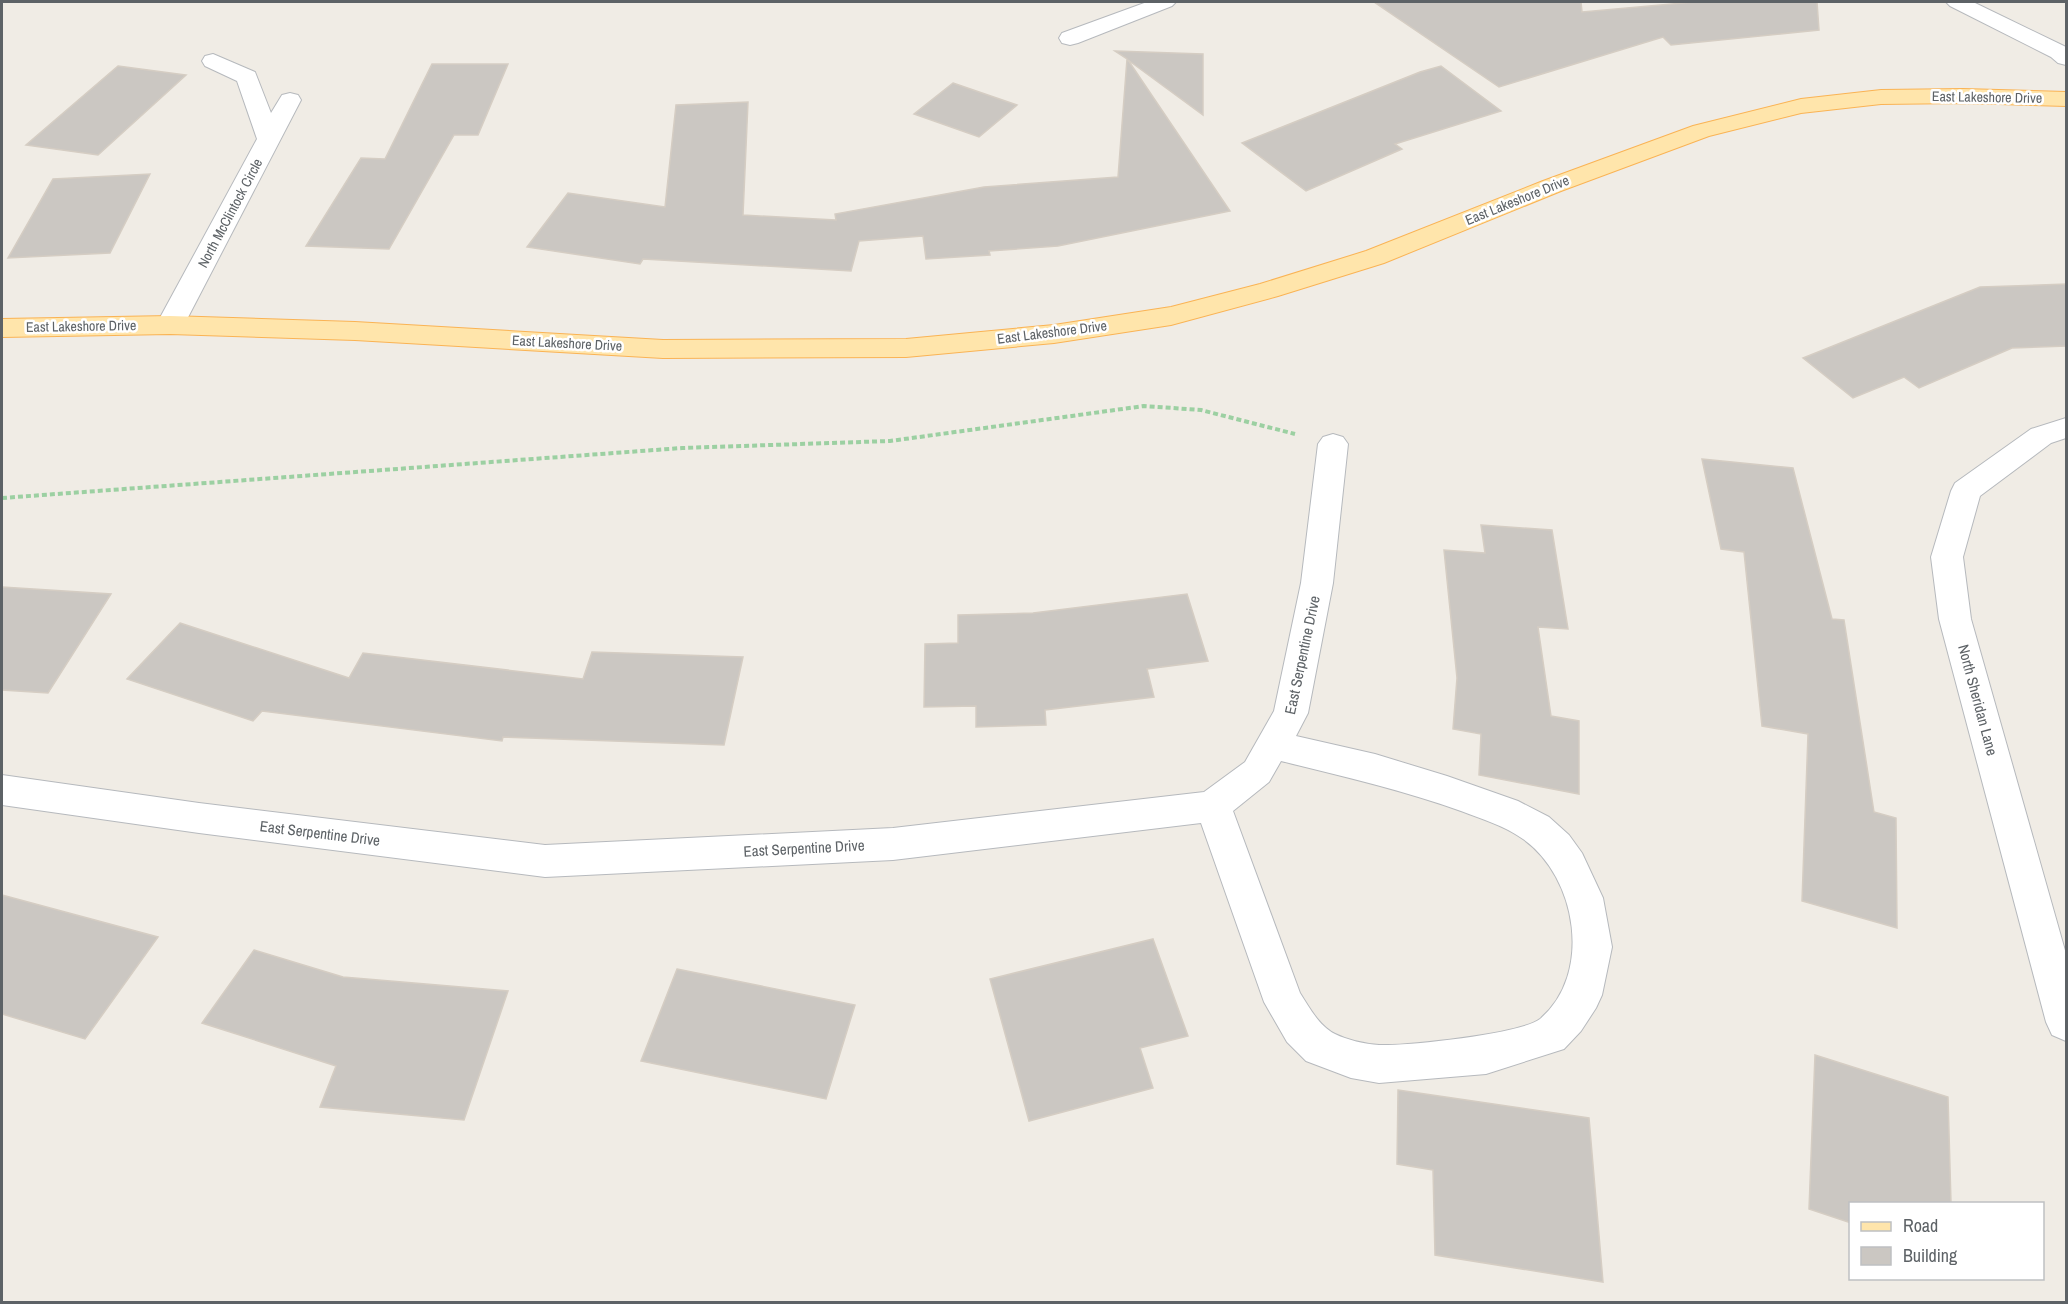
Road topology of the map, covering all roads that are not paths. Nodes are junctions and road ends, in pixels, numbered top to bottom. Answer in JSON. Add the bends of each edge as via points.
{"nodes":[{"id":1,"x":1165,"y":2,"type":"edge"},
{"id":2,"x":1957,"y":2,"type":"edge"},
{"id":3,"x":1070,"y":38,"type":"dead end"},
{"id":4,"x":2067,"y":58,"type":"edge"},
{"id":5,"x":213,"y":61,"type":"dead end"},
{"id":6,"x":2067,"y":99,"type":"edge"},
{"id":7,"x":290,"y":100,"type":"dead end"},
{"id":8,"x":269,"y":139,"type":"junction"},
{"id":9,"x":170,"y":325,"type":"junction"},
{"id":10,"x":2,"y":328,"type":"edge"},
{"id":11,"x":2067,"y":428,"type":"edge"},
{"id":12,"x":1333,"y":444,"type":"road end"},
{"id":13,"x":1274,"y":745,"type":"junction"},
{"id":14,"x":2,"y":790,"type":"edge"},
{"id":15,"x":1213,"y":806,"type":"junction"},
{"id":16,"x":2067,"y":1022,"type":"edge"}],
"edges":[{"from":1,"to":3,"type":"street"},
{"from":2,"to":4,"type":"street"},
{"from":5,"to":8,"type":"street","via":[[247,77]]},
{"from":6,"to":9,"type":"main road","name":"East Lakeshore Drive","via":[[1881,97],[1801,106],[1701,131],[1375,257],[1269,290],[1172,316],[1054,334],[906,348],[663,349],[355,331]]},
{"from":7,"to":8,"type":"street","name":"North McClintock Circle"},
{"from":8,"to":9,"type":"street","name":"North McClintock Circle"},
{"from":9,"to":10,"type":"main road","name":"East Lakeshore Drive"},
{"from":11,"to":16,"type":"street","name":"North Sheridan Lane","via":[[2041,436],[1966,491],[1947,557],[1955,618]]},
{"from":12,"to":13,"type":"street","name":"East Serpentine Drive","via":[[1315,594],[1291,713]]},
{"from":13,"to":15,"type":"street","name":"East Serpentine Drive","via":[[1257,772]]},
{"from":13,"to":15,"type":"street","via":[[1447,790],[1536,828],[1556,846],[1584,898],[1593,947],[1582,995],[1550,1036],[1486,1055],[1380,1064],[1320,1048],[1301,1029],[1284,1002]]},
{"from":14,"to":15,"type":"street","name":"East Serpentine Drive","via":[[199,819],[545,861],[893,844]]}]}
